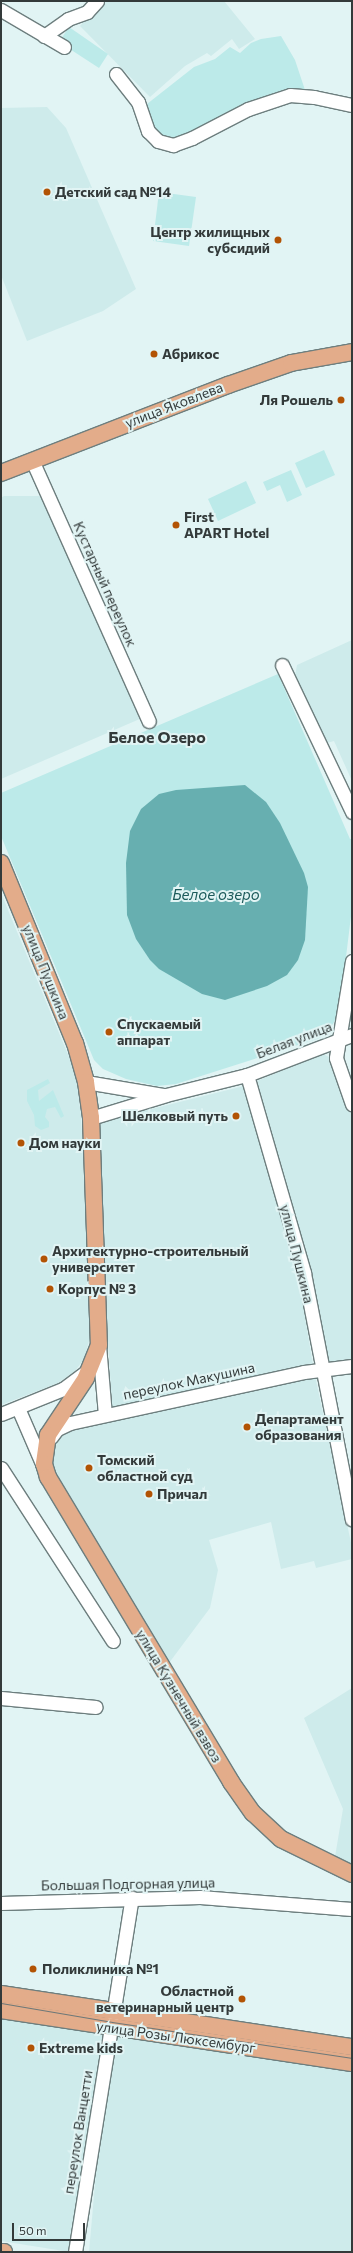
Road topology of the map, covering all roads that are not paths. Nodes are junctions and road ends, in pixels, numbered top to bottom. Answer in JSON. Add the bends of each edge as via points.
{"nodes":[{"id":1,"x":97,"y":1,"type":"edge"},
{"id":2,"x":1,"y":10,"type":"edge"},
{"id":3,"x":44,"y":36,"type":"junction"},
{"id":4,"x":64,"y":47,"type":"dead end"},
{"id":5,"x":116,"y":74,"type":"dead end"},
{"id":6,"x":352,"y":105,"type":"edge"},
{"id":7,"x":352,"y":352,"type":"edge"},
{"id":8,"x":32,"y":460,"type":"junction"},
{"id":9,"x":1,"y":473,"type":"edge"},
{"id":10,"x":282,"y":665,"type":"dead end"},
{"id":11,"x":149,"y":721,"type":"dead end"},
{"id":12,"x":352,"y":812,"type":"edge"},
{"id":13,"x":1,"y":863,"type":"edge"},
{"id":14,"x":352,"y":961,"type":"edge"},
{"id":15,"x":352,"y":1035,"type":"edge"},
{"id":16,"x":337,"y":1041,"type":"junction"},
{"id":17,"x":247,"y":1075,"type":"junction"},
{"id":18,"x":86,"y":1082,"type":"junction"},
{"id":19,"x":166,"y":1095,"type":"junction"},
{"id":20,"x":352,"y":1104,"type":"edge"},
{"id":21,"x":91,"y":1118,"type":"junction"},
{"id":22,"x":99,"y":1345,"type":"junction"},
{"id":23,"x":352,"y":1366,"type":"edge"},
{"id":24,"x":91,"y":1368,"type":"junction"},
{"id":25,"x":321,"y":1370,"type":"junction"},
{"id":26,"x":18,"y":1408,"type":"junction"},
{"id":27,"x":1,"y":1414,"type":"edge"},
{"id":28,"x":105,"y":1415,"type":"junction"},
{"id":29,"x":45,"y":1448,"type":"junction"},
{"id":30,"x":1,"y":1468,"type":"edge"},
{"id":31,"x":48,"y":1478,"type":"junction"},
{"id":32,"x":352,"y":1519,"type":"edge"},
{"id":33,"x":113,"y":1641,"type":"dead end"},
{"id":34,"x":1,"y":1698,"type":"edge"},
{"id":35,"x":96,"y":1707,"type":"dead end"},
{"id":36,"x":352,"y":1874,"type":"edge"},
{"id":37,"x":132,"y":1898,"type":"junction"},
{"id":38,"x":1,"y":1903,"type":"edge"},
{"id":39,"x":352,"y":1909,"type":"edge"},
{"id":40,"x":1,"y":1994,"type":"edge"},
{"id":41,"x":1,"y":2010,"type":"edge"},
{"id":42,"x":112,"y":2020,"type":"junction"},
{"id":43,"x":352,"y":2047,"type":"edge"},
{"id":44,"x":352,"y":2063,"type":"edge"},
{"id":45,"x":75,"y":2252,"type":"edge"}],
"edges":[{"from":1,"to":3,"type":"street","via":[[87,12],[68,19]]},
{"from":2,"to":3,"type":"street"},
{"from":3,"to":4,"type":"street"},
{"from":5,"to":6,"type":"street","via":[[138,102],[148,130],[158,141],[173,145],[248,109],[290,95]]},
{"from":7,"to":8,"type":"main road","name":"улица Яковлева","via":[[291,363],[200,394]]},
{"from":8,"to":9,"type":"main road","name":"улица Яковлева"},
{"from":8,"to":11,"type":"street","name":"Кустарный переулок"},
{"from":10,"to":12,"type":"street"},
{"from":13,"to":18,"type":"main road","name":"улица Пушкина","via":[[75,1043]]},
{"from":14,"to":16,"type":"street"},
{"from":15,"to":16,"type":"street","name":"Белая улица"},
{"from":16,"to":17,"type":"street","name":"Белая улица"},
{"from":16,"to":20,"type":"street","via":[[336,1058]]},
{"from":17,"to":19,"type":"street"},
{"from":17,"to":25,"type":"street","name":"улица Пушкина","via":[[304,1273]]},
{"from":18,"to":19,"type":"street"},
{"from":18,"to":21,"type":"main road","name":"улица Пушкина"},
{"from":19,"to":21,"type":"street"},
{"from":21,"to":22,"type":"main road","name":"улица Пушкина"},
{"from":22,"to":24,"type":"main road"},
{"from":22,"to":28,"type":"street"},
{"from":23,"to":25,"type":"street","name":"переулок Макушина"},
{"from":24,"to":26,"type":"street","via":[[63,1388]]},
{"from":24,"to":29,"type":"main road","via":[[54,1423]]},
{"from":25,"to":28,"type":"street","name":"переулок Макушина"},
{"from":25,"to":32,"type":"street","name":"улица Пушкина"},
{"from":26,"to":27,"type":"street"},
{"from":26,"to":31,"type":"street"},
{"from":28,"to":29,"type":"street","name":"переулок Макушина","via":[[70,1423],[58,1429]]},
{"from":29,"to":31,"type":"main road","via":[[44,1464]]},
{"from":30,"to":33,"type":"street"},
{"from":31,"to":36,"type":"main road","name":"улица Кузнечный взвоз","via":[[253,1813],[281,1839]]},
{"from":34,"to":35,"type":"street"},
{"from":37,"to":38,"type":"street","name":"Большая Подгорная улица"},
{"from":37,"to":39,"type":"street","name":"Большая Подгорная улица","via":[[200,1897]]},
{"from":37,"to":42,"type":"street","name":"переулок Ванцетти"},
{"from":40,"to":42,"type":"main road","name":"улица Розы Люксембург"},
{"from":41,"to":42,"type":"main road","name":"улица Розы Люксембург"},
{"from":42,"to":43,"type":"main road","name":"улица Розы Люксембург"},
{"from":42,"to":44,"type":"main road","name":"улица Розы Люксембург"},
{"from":42,"to":45,"type":"street","name":"переулок Ванцетти"}]}
